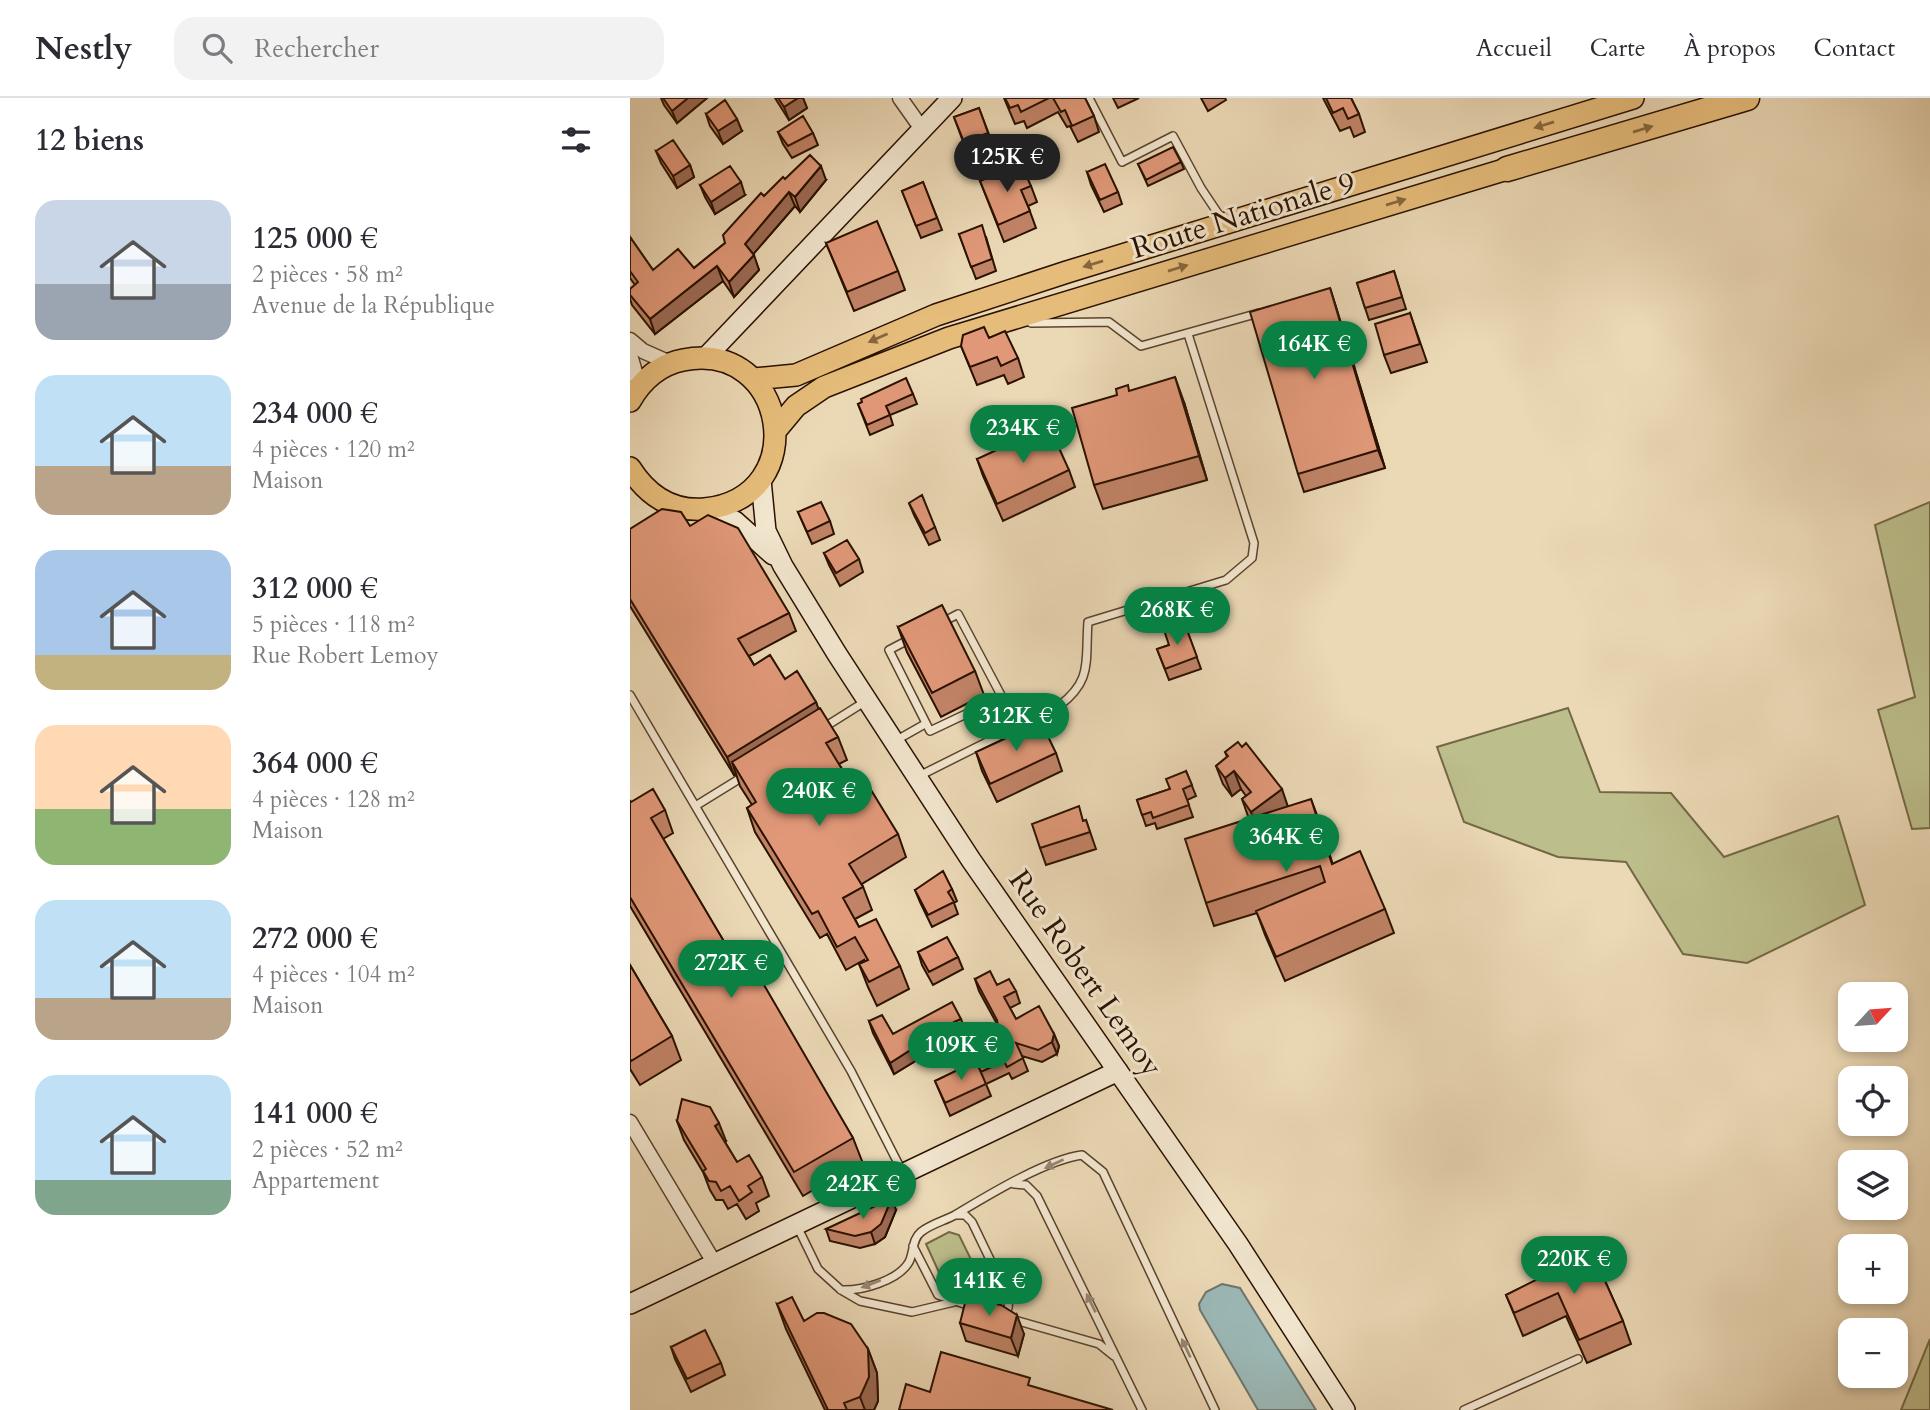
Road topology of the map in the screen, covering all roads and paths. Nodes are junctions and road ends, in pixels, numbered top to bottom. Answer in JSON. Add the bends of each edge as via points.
{"nodes":[{"id":1,"x":900,"y":98,"type":"edge"},
{"id":2,"x":952,"y":98,"type":"edge"},
{"id":3,"x":1089,"y":98,"type":"edge"},
{"id":4,"x":1633,"y":98,"type":"edge"},
{"id":5,"x":1747,"y":98,"type":"edge"},
{"id":6,"x":922,"y":129,"type":"junction"},
{"id":7,"x":1507,"y":169,"type":"joint"},
{"id":8,"x":1224,"y":222,"type":"junction"},
{"id":9,"x":1272,"y":309,"type":"edge"},
{"id":10,"x":989,"y":326,"type":"junction"},
{"id":11,"x":1188,"y":334,"type":"junction"},
{"id":12,"x":630,"y":340,"type":"edge"},
{"id":13,"x":630,"y":355,"type":"edge"},
{"id":14,"x":706,"y":357,"type":"junction"},
{"id":15,"x":670,"y":363,"type":"junction"},
{"id":16,"x":754,"y":379,"type":"junction"},
{"id":17,"x":635,"y":393,"type":"edge"},
{"id":18,"x":776,"y":430,"type":"junction"},
{"id":19,"x":630,"y":468,"type":"edge"},
{"id":20,"x":761,"y":480,"type":"junction"},
{"id":21,"x":638,"y":489,"type":"edge"},
{"id":22,"x":707,"y":509,"type":"junction"},
{"id":23,"x":783,"y":566,"type":"junction"},
{"id":24,"x":630,"y":695,"type":"edge"},
{"id":25,"x":868,"y":700,"type":"junction"},
{"id":26,"x":925,"y":724,"type":"junction"},
{"id":27,"x":813,"y":734,"type":"edge"},
{"id":28,"x":894,"y":741,"type":"junction"},
{"id":29,"x":757,"y":768,"type":"edge"},
{"id":30,"x":917,"y":777,"type":"junction"},
{"id":31,"x":697,"y":805,"type":"junction"},
{"id":32,"x":1118,"y":1071,"type":"junction"},
{"id":33,"x":630,"y":1122,"type":"edge"},
{"id":34,"x":903,"y":1175,"type":"junction"},
{"id":35,"x":1010,"y":1185,"type":"junction"},
{"id":36,"x":955,"y":1215,"type":"junction"},
{"id":37,"x":797,"y":1225,"type":"junction"},
{"id":38,"x":914,"y":1246,"type":"junction"},
{"id":39,"x":715,"y":1264,"type":"junction"},
{"id":40,"x":841,"y":1290,"type":"junction"},
{"id":41,"x":954,"y":1302,"type":"junction"},
{"id":42,"x":630,"y":1304,"type":"edge"},
{"id":43,"x":981,"y":1310,"type":"edge"},
{"id":44,"x":1578,"y":1359,"type":"dead end"},
{"id":45,"x":1121,"y":1364,"type":"junction"},
{"id":46,"x":1143,"y":1410,"type":"edge"},
{"id":47,"x":1215,"y":1410,"type":"edge"},
{"id":48,"x":1345,"y":1410,"type":"edge"},
{"id":49,"x":1464,"y":1410,"type":"edge"}],
"edges":[{"from":1,"to":6,"type":"street"},
{"from":2,"to":6,"type":"main road"},
{"from":3,"to":8,"type":"lane","via":[[1122,162],[1173,136]]},
{"from":4,"to":8,"type":"main road","one_way":true},
{"from":7,"to":5,"type":"highway","name":"Route Nationale 9","one_way":true},
{"from":6,"to":14,"type":"main road"},
{"from":10,"to":7,"type":"main road","name":"Route Nationale 9","one_way":true},
{"from":8,"to":16,"type":"main road","one_way":true,"via":[[936,315],[796,375]]},
{"from":9,"to":11,"type":"lane"},
{"from":10,"to":11,"type":"lane","via":[[1109,322],[1141,346]]},
{"from":10,"to":18,"type":"main road","name":"Route Nationale 9","via":[[824,387],[796,406]]},
{"from":11,"to":30,"type":"lane","via":[[1254,542],[1252,558],[1226,580],[1088,622],[1084,679],[1076,692],[1059,706]]},
{"from":12,"to":15,"type":"street"},
{"from":13,"to":17,"type":"street"},
{"from":14,"to":15,"type":"main road"},
{"from":14,"to":16,"type":"main road"},
{"from":15,"to":17,"type":"main road","via":[[655,371]]},
{"from":16,"to":18,"type":"main road"},
{"from":18,"to":20,"type":"main road","via":[[775,448]]},
{"from":19,"to":21,"type":"main road"},
{"from":20,"to":22,"type":"main road","via":[[740,499]]},
{"from":20,"to":23,"type":"main road","name":"Rue Robert Lemoy","via":[[766,531]]},
{"from":21,"to":22,"type":"main road","via":[[675,507]]},
{"from":22,"to":23,"type":"main road","name":"Rue Robert Lemoy","via":[[735,521]]},
{"from":23,"to":25,"type":"main road","name":"Rue Robert Lemoy"},
{"from":24,"to":31,"type":"lane"},
{"from":25,"to":27,"type":"lane"},
{"from":25,"to":28,"type":"main road","name":"Rue Robert Lemoy"},
{"from":26,"to":26,"type":"lane","via":[[930,731],[1002,697],[958,614],[888,650]]},
{"from":26,"to":28,"type":"lane"},
{"from":28,"to":30,"type":"main road","name":"Rue Robert Lemoy"},
{"from":29,"to":31,"type":"lane"},
{"from":30,"to":32,"type":"main road","name":"Rue Robert Lemoy"},
{"from":31,"to":34,"type":"lane","via":[[851,1070]]},
{"from":32,"to":34,"type":"main road"},
{"from":32,"to":48,"type":"main road","name":"Rue Robert Lemoy"},
{"from":33,"to":39,"type":"street"},
{"from":34,"to":37,"type":"main road"},
{"from":35,"to":36,"type":"lane","via":[[973,1201]]},
{"from":45,"to":35,"type":"lane","one_way":true,"via":[[1037,1195],[1026,1185]]},
{"from":47,"to":35,"type":"lane","one_way":true,"via":[[1097,1164],[1082,1155],[1073,1156]]},
{"from":36,"to":38,"type":"lane","via":[[920,1233]]},
{"from":36,"to":45,"type":"lane","via":[[965,1215],[972,1222],[1009,1298],[1008,1308],[994,1314],[1099,1344]]},
{"from":37,"to":39,"type":"main road"},
{"from":37,"to":40,"type":"lane","via":[[818,1269]]},
{"from":38,"to":40,"type":"lane","one_way":true,"via":[[907,1265],[896,1274],[857,1290]]},
{"from":38,"to":41,"type":"lane","via":[[934,1290]]},
{"from":39,"to":42,"type":"main road"},
{"from":40,"to":41,"type":"lane","via":[[860,1301],[904,1312]]},
{"from":41,"to":43,"type":"lane"},
{"from":44,"to":49,"type":"lane"},
{"from":45,"to":46,"type":"lane"}]}
